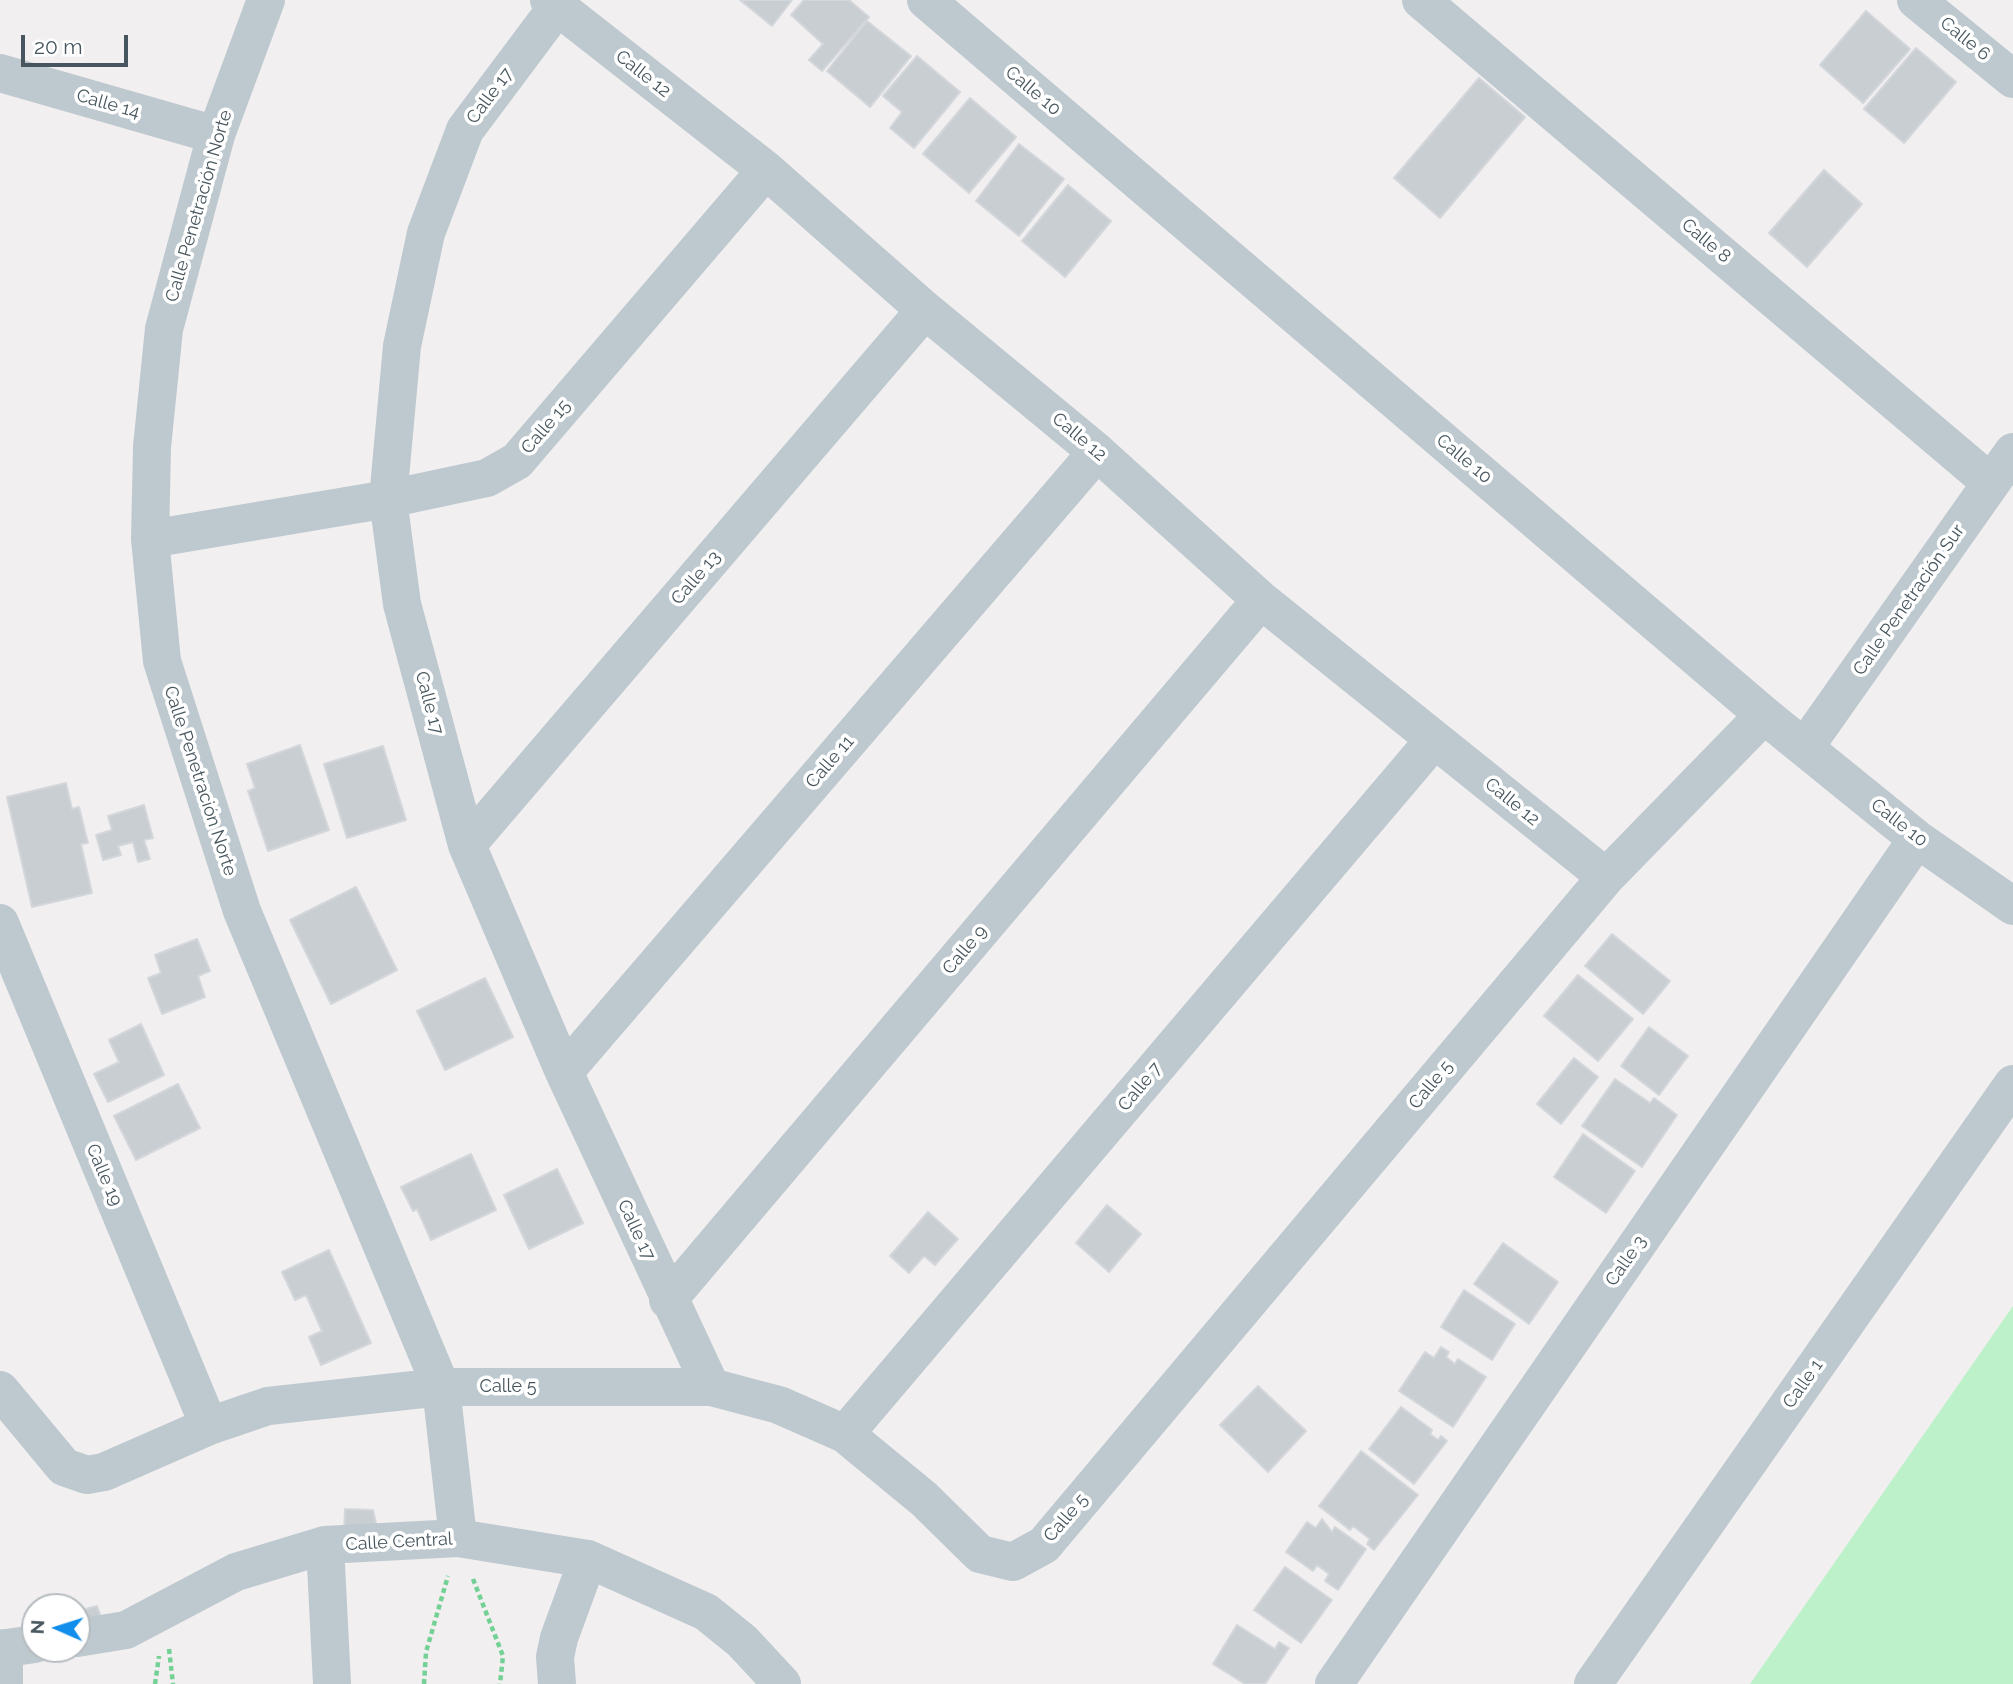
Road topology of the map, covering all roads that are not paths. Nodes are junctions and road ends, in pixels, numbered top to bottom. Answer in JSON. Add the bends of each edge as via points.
{"nodes":[{"id":1,"x":266,"y":0,"type":"edge"},
{"id":2,"x":926,"y":0,"type":"edge"},
{"id":3,"x":1422,"y":0,"type":"edge"},
{"id":4,"x":1916,"y":0,"type":"edge"},
{"id":5,"x":553,"y":4,"type":"edge"},
{"id":6,"x":0,"y":73,"type":"edge"},
{"id":7,"x":2013,"y":79,"type":"edge"},
{"id":8,"x":216,"y":135,"type":"junction"},
{"id":9,"x":766,"y":170,"type":"junction"},
{"id":10,"x":925,"y":310,"type":"junction"},
{"id":11,"x":1097,"y":452,"type":"junction"},
{"id":12,"x":2013,"y":452,"type":"edge"},
{"id":13,"x":1991,"y":483,"type":"junction"},
{"id":14,"x":388,"y":499,"type":"junction"},
{"id":15,"x":150,"y":539,"type":"junction"},
{"id":16,"x":1262,"y":600,"type":"junction"},
{"id":17,"x":1764,"y":715,"type":"junction"},
{"id":18,"x":1434,"y":740,"type":"junction"},
{"id":19,"x":1805,"y":747,"type":"junction"},
{"id":20,"x":1917,"y":839,"type":"junction"},
{"id":21,"x":467,"y":845,"type":"junction"},
{"id":22,"x":1606,"y":877,"type":"junction"},
{"id":23,"x":2013,"y":906,"type":"edge"},
{"id":24,"x":0,"y":923,"type":"edge"},
{"id":25,"x":564,"y":1072,"type":"junction"},
{"id":26,"x":2013,"y":1084,"type":"edge"},
{"id":27,"x":668,"y":1300,"type":"junction"},
{"id":28,"x":441,"y":1387,"type":"junction"},
{"id":29,"x":711,"y":1387,"type":"junction"},
{"id":30,"x":0,"y":1390,"type":"edge"},
{"id":31,"x":209,"y":1426,"type":"junction"},
{"id":32,"x":845,"y":1434,"type":"junction"},
{"id":33,"x":458,"y":1538,"type":"junction"},
{"id":34,"x":325,"y":1545,"type":"junction"},
{"id":35,"x":588,"y":1559,"type":"junction"},
{"id":36,"x":91,"y":1636,"type":"edge"},
{"id":37,"x":332,"y":1684,"type":"edge"},
{"id":38,"x":557,"y":1684,"type":"edge"},
{"id":39,"x":782,"y":1684,"type":"edge"},
{"id":40,"x":1334,"y":1684,"type":"edge"},
{"id":41,"x":1593,"y":1684,"type":"edge"}],
"edges":[{"from":1,"to":8,"type":"street","name":"Calle Penetración Norte"},
{"from":2,"to":17,"type":"street","name":"Calle 10"},
{"from":3,"to":13,"type":"street","name":"Calle 8"},
{"from":4,"to":7,"type":"street","name":"Calle 6"},
{"from":5,"to":9,"type":"street","name":"Calle 12"},
{"from":5,"to":14,"type":"street","name":"Calle 17","via":[[465,130],[426,233],[402,346]]},
{"from":6,"to":8,"type":"street","name":"Calle 14"},
{"from":8,"to":15,"type":"street","name":"Calle Penetración Norte","via":[[164,329],[152,447]]},
{"from":9,"to":10,"type":"street","name":"Calle 12"},
{"from":9,"to":14,"type":"street","name":"Calle 15","via":[[517,461],[487,478]]},
{"from":10,"to":11,"type":"street","name":"Calle 12"},
{"from":10,"to":21,"type":"street","name":"Calle 13"},
{"from":11,"to":16,"type":"street","name":"Calle 12"},
{"from":11,"to":25,"type":"street","name":"Calle 11"},
{"from":12,"to":13,"type":"street","name":"Calle Penetración Sur"},
{"from":13,"to":19,"type":"street","name":"Calle Penetración Sur"},
{"from":14,"to":15,"type":"street","name":"Calle 15"},
{"from":14,"to":21,"type":"street","name":"Calle 17","via":[[402,604]]},
{"from":15,"to":28,"type":"street","name":"Calle Penetración Norte","via":[[162,661],[242,911]]},
{"from":16,"to":18,"type":"street","name":"Calle 12"},
{"from":16,"to":27,"type":"street","name":"Calle 9"},
{"from":17,"to":19,"type":"street","name":"Calle 10"},
{"from":17,"to":22,"type":"street","name":"Calle 5"},
{"from":18,"to":22,"type":"street","name":"Calle 12"},
{"from":18,"to":32,"type":"street","name":"Calle 7"},
{"from":19,"to":20,"type":"street","name":"Calle 10"},
{"from":20,"to":23,"type":"street","name":"Calle 10"},
{"from":20,"to":40,"type":"street","name":"Calle 3"},
{"from":21,"to":25,"type":"street","name":"Calle 17"},
{"from":22,"to":32,"type":"street","name":"Calle 5","via":[[1044,1545],[1013,1562],[980,1554],[924,1499]]},
{"from":24,"to":31,"type":"street","name":"Calle 19"},
{"from":25,"to":27,"type":"street","name":"Calle 17"},
{"from":26,"to":41,"type":"street","name":"Calle 1"},
{"from":27,"to":29,"type":"street","name":"Calle 17"},
{"from":28,"to":29,"type":"street","name":"Calle 5"},
{"from":28,"to":31,"type":"street","name":"Calle 5","via":[[268,1406]]},
{"from":28,"to":33,"type":"street","name":"Calle Penetración Norte"},
{"from":29,"to":32,"type":"street","name":"Calle 5","via":[[779,1405]]},
{"from":30,"to":31,"type":"street","name":"Calle 5","via":[[64,1467],[87,1475],[104,1472]]},
{"from":33,"to":34,"type":"street","name":"Calle Central"},
{"from":33,"to":35,"type":"street","name":"Calle Central"},
{"from":34,"to":36,"type":"street","name":"Calle Central","via":[[236,1572],[126,1630]]},
{"from":34,"to":37,"type":"street"},
{"from":35,"to":38,"type":"street","via":[[559,1638]]},
{"from":35,"to":39,"type":"street","name":"Calle Central","via":[[706,1612],[742,1641]]}]}
